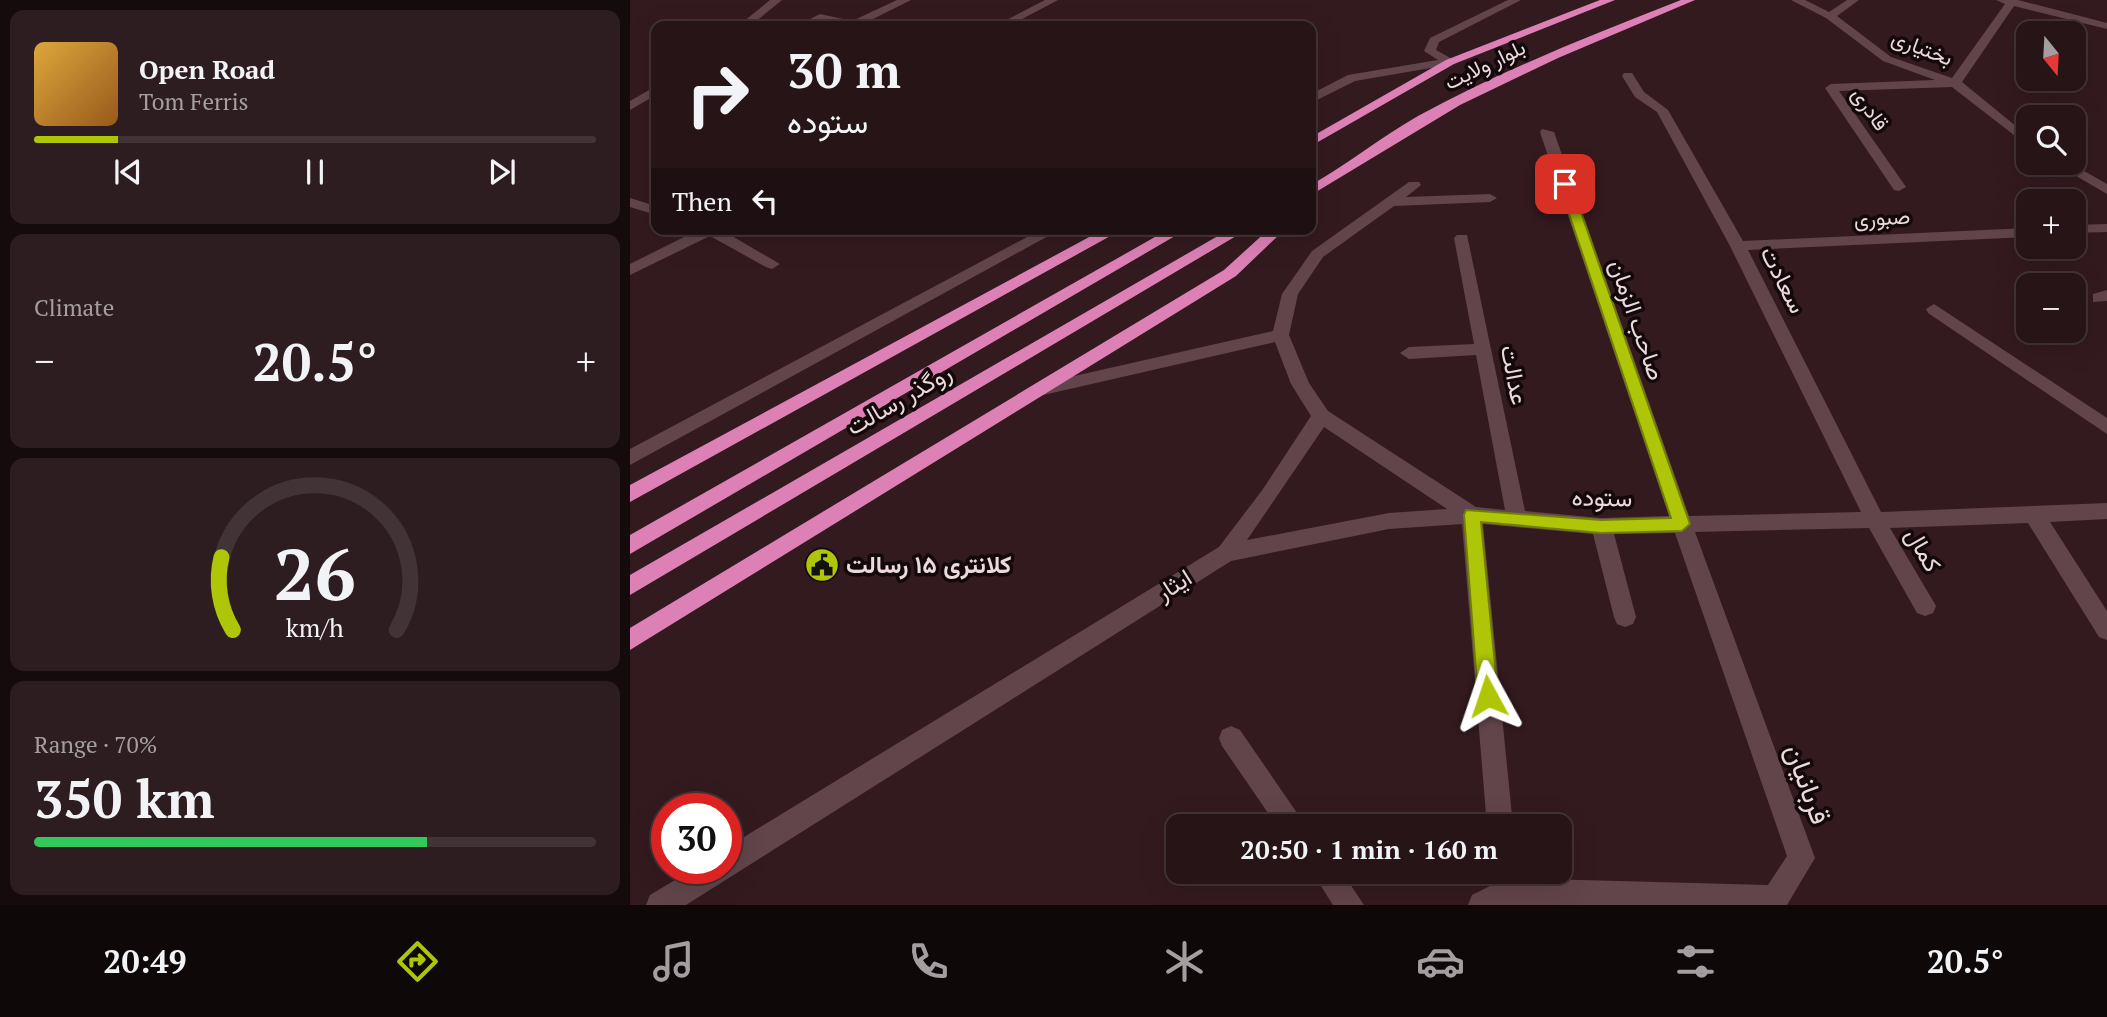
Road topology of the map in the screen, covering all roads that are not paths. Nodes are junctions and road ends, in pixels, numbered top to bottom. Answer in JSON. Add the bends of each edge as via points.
{"nodes":[{"id":1,"x":777,"y":0,"type":"edge"},
{"id":2,"x":906,"y":0,"type":"edge"},
{"id":3,"x":1053,"y":0,"type":"edge"},
{"id":4,"x":1517,"y":0,"type":"edge"},
{"id":5,"x":1610,"y":0,"type":"edge"},
{"id":6,"x":1690,"y":0,"type":"edge"},
{"id":7,"x":1796,"y":0,"type":"edge"},
{"id":8,"x":1854,"y":0,"type":"edge"},
{"id":9,"x":2008,"y":1,"type":"edge"},
{"id":10,"x":1830,"y":16,"type":"junction"},
{"id":11,"x":750,"y":21,"type":"edge"},
{"id":12,"x":812,"y":21,"type":"edge"},
{"id":13,"x":836,"y":21,"type":"edge"},
{"id":14,"x":861,"y":21,"type":"edge"},
{"id":15,"x":1010,"y":21,"type":"edge"},
{"id":16,"x":2107,"y":26,"type":"edge"},
{"id":17,"x":1450,"y":62,"type":"junction"},
{"id":18,"x":1628,"y":76,"type":"dead end"},
{"id":19,"x":1955,"y":83,"type":"junction"},
{"id":20,"x":651,"y":95,"type":"edge"},
{"id":21,"x":1316,"y":96,"type":"edge"},
{"id":22,"x":630,"y":106,"type":"edge"},
{"id":23,"x":1547,"y":132,"type":"dead end"},
{"id":24,"x":2016,"y":132,"type":"edge"},
{"id":25,"x":1316,"y":139,"type":"edge"},
{"id":26,"x":2084,"y":175,"type":"edge"},
{"id":27,"x":1326,"y":183,"type":"junction"},
{"id":28,"x":1414,"y":185,"type":"dead end"},
{"id":29,"x":1899,"y":187,"type":"dead end"},
{"id":30,"x":2106,"y":187,"type":"edge"},
{"id":31,"x":1316,"y":188,"type":"edge"},
{"id":32,"x":1316,"y":193,"type":"edge"},
{"id":33,"x":651,"y":197,"type":"edge"},
{"id":34,"x":1490,"y":198,"type":"dead end"},
{"id":35,"x":1390,"y":202,"type":"junction"},
{"id":36,"x":634,"y":203,"type":"edge"},
{"id":37,"x":651,"y":209,"type":"edge"},
{"id":38,"x":2107,"y":228,"type":"edge"},
{"id":39,"x":2086,"y":229,"type":"edge"},
{"id":40,"x":2016,"y":233,"type":"edge"},
{"id":41,"x":700,"y":235,"type":"edge"},
{"id":42,"x":719,"y":235,"type":"edge"},
{"id":43,"x":1043,"y":235,"type":"edge"},
{"id":44,"x":1104,"y":235,"type":"edge"},
{"id":45,"x":1172,"y":235,"type":"edge"},
{"id":46,"x":1230,"y":235,"type":"edge"},
{"id":47,"x":1271,"y":235,"type":"edge"},
{"id":48,"x":1462,"y":238,"type":"dead end"},
{"id":49,"x":1738,"y":246,"type":"junction"},
{"id":50,"x":772,"y":264,"type":"dead end"},
{"id":51,"x":630,"y":270,"type":"edge"},
{"id":52,"x":1934,"y":309,"type":"dead end"},
{"id":53,"x":1281,"y":335,"type":"junction"},
{"id":54,"x":1485,"y":349,"type":"junction"},
{"id":55,"x":1409,"y":353,"type":"dead end"},
{"id":56,"x":1040,"y":390,"type":"junction"},
{"id":57,"x":1321,"y":416,"type":"junction"},
{"id":58,"x":2107,"y":427,"type":"edge"},
{"id":59,"x":630,"y":458,"type":"edge"},
{"id":60,"x":630,"y":495,"type":"edge"},
{"id":61,"x":2107,"y":511,"type":"edge"},
{"id":62,"x":2033,"y":513,"type":"junction"},
{"id":63,"x":1472,"y":515,"type":"junction"},
{"id":64,"x":1875,"y":520,"type":"junction"},
{"id":65,"x":1517,"y":521,"type":"junction"},
{"id":66,"x":1682,"y":524,"type":"junction"},
{"id":67,"x":1601,"y":526,"type":"junction"},
{"id":68,"x":630,"y":545,"type":"edge"},
{"id":69,"x":1226,"y":553,"type":"junction"},
{"id":70,"x":630,"y":586,"type":"edge"},
{"id":71,"x":1925,"y":606,"type":"dead end"},
{"id":72,"x":1625,"y":617,"type":"dead end"},
{"id":73,"x":2107,"y":630,"type":"edge"},
{"id":74,"x":630,"y":640,"type":"edge"},
{"id":75,"x":1231,"y":738,"type":"dead end"},
{"id":76,"x":1285,"y":814,"type":"edge"},
{"id":77,"x":1499,"y":814,"type":"edge"},
{"id":78,"x":742,"y":854,"type":"edge"},
{"id":79,"x":694,"y":884,"type":"edge"},
{"id":80,"x":1335,"y":884,"type":"edge"},
{"id":81,"x":1505,"y":889,"type":"edge"},
{"id":82,"x":660,"y":905,"type":"edge"},
{"id":83,"x":1350,"y":905,"type":"edge"},
{"id":84,"x":1482,"y":905,"type":"edge"}],
"edges":[{"from":1,"to":11,"type":"street"},
{"from":2,"to":14,"type":"street"},
{"from":3,"to":15,"type":"street"},
{"from":4,"to":17,"type":"street","via":[[1434,40],[1430,51]]},
{"from":5,"to":17,"type":"highway","name":"بلوار ولایت"},
{"from":6,"to":27,"type":"highway","name":"بلوار ولایت","via":[[1568,48],[1479,90],[1420,121]]},
{"from":7,"to":10,"type":"street","name":"بختیاری"},
{"from":8,"to":10,"type":"street"},
{"from":9,"to":16,"type":"street"},
{"from":9,"to":19,"type":"street"},
{"from":10,"to":19,"type":"street","name":"بختیاری","via":[[1887,59]]},
{"from":12,"to":13,"type":"street","via":[[820,17]]},
{"from":17,"to":21,"type":"street","via":[[1352,78]]},
{"from":17,"to":25,"type":"highway","name":"بلوار ولایت"},
{"from":18,"to":49,"type":"street","name":"سعادت","via":[[1639,94],[1662,110]]},
{"from":19,"to":24,"type":"street","name":"بختیاری"},
{"from":19,"to":29,"type":"street","name":"قادری","via":[[1831,88]]},
{"from":20,"to":22,"type":"street"},
{"from":23,"to":66,"type":"street","name":"صاحب الزمان"},
{"from":26,"to":30,"type":"street"},
{"from":27,"to":31,"type":"highway","name":"بلوار ولایت"},
{"from":27,"to":32,"type":"highway"},
{"from":28,"to":35,"type":"street"},
{"from":33,"to":36,"type":"street"},
{"from":34,"to":35,"type":"street"},
{"from":35,"to":53,"type":"street","via":[[1317,254],[1290,294]]},
{"from":36,"to":37,"type":"street"},
{"from":38,"to":39,"type":"street"},
{"from":40,"to":49,"type":"street","name":"صبوری"},
{"from":41,"to":51,"type":"street"},
{"from":42,"to":50,"type":"street"},
{"from":43,"to":59,"type":"street"},
{"from":44,"to":60,"type":"highway"},
{"from":45,"to":68,"type":"highway","name":"روگذر رسالت"},
{"from":46,"to":70,"type":"highway","name":"روگذر رسالت"},
{"from":47,"to":56,"type":"highway","via":[[1230,273]]},
{"from":48,"to":54,"type":"street","name":"عدالت"},
{"from":49,"to":64,"type":"street","name":"سعادت"},
{"from":52,"to":58,"type":"street"},
{"from":53,"to":56,"type":"street"},
{"from":53,"to":57,"type":"street","via":[[1300,384]]},
{"from":54,"to":55,"type":"street"},
{"from":54,"to":65,"type":"street","name":"عدالت"},
{"from":56,"to":74,"type":"highway"},
{"from":57,"to":63,"type":"street"},
{"from":57,"to":69,"type":"street","name":"ایثار"},
{"from":61,"to":62,"type":"street","name":"ستوده"},
{"from":62,"to":64,"type":"street","name":"ستوده"},
{"from":62,"to":73,"type":"street"},
{"from":63,"to":65,"type":"street","name":"ستوده"},
{"from":63,"to":69,"type":"street","name":"ستوده","via":[[1389,521]]},
{"from":63,"to":77,"type":"street"},
{"from":64,"to":66,"type":"street","name":"ستوده"},
{"from":64,"to":71,"type":"street","name":"کمال"},
{"from":65,"to":67,"type":"street","name":"ستوده"},
{"from":66,"to":67,"type":"street","name":"ستوده"},
{"from":66,"to":81,"type":"street","name":"قربانیان","via":[[1801,858],[1775,899]]},
{"from":67,"to":72,"type":"street"},
{"from":69,"to":78,"type":"street","name":"ایثار"},
{"from":75,"to":76,"type":"street"},
{"from":79,"to":82,"type":"street"},
{"from":80,"to":83,"type":"street"},
{"from":81,"to":84,"type":"street","name":"قربانیان"}]}
